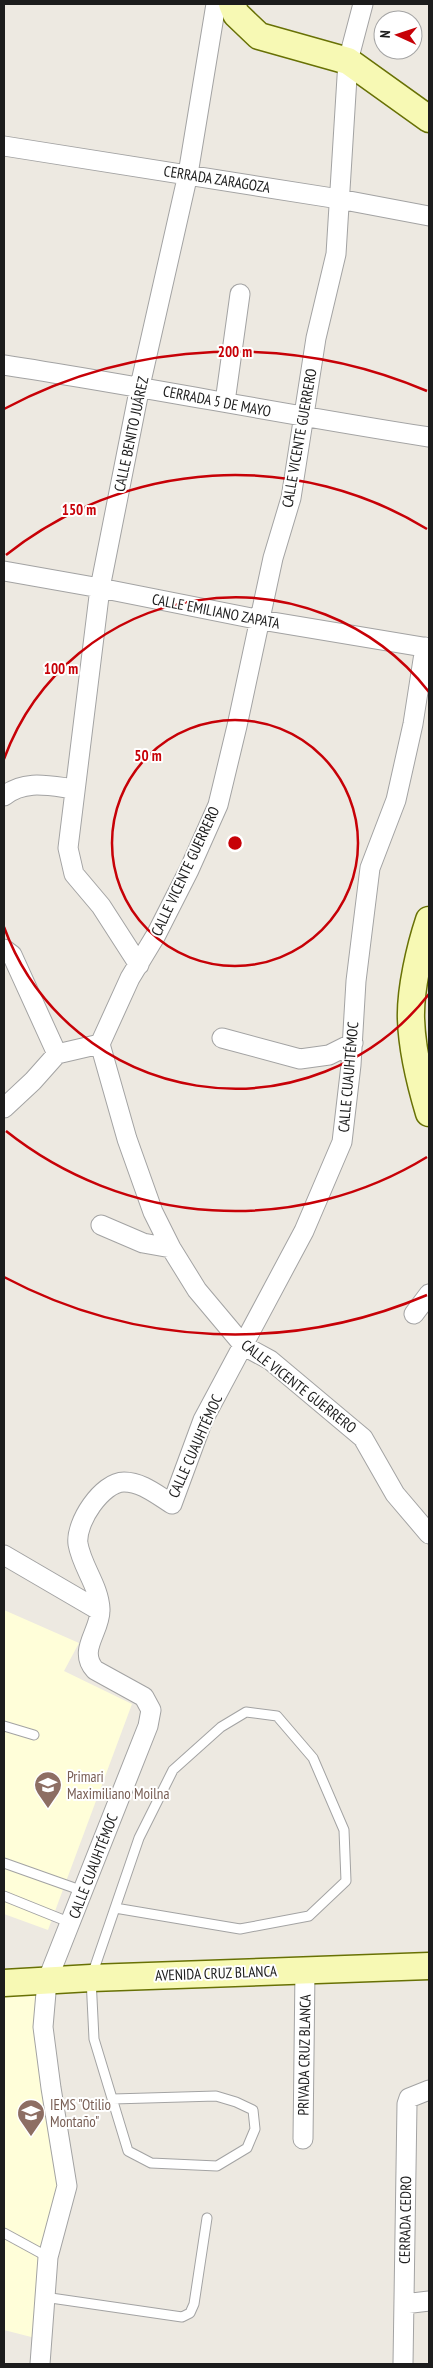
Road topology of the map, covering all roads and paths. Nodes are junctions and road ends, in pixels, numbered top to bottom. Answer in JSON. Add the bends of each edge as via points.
{"nodes":[{"id":1,"x":216,"y":4,"type":"edge"},
{"id":2,"x":232,"y":4,"type":"edge"},
{"id":3,"x":362,"y":4,"type":"edge"},
{"id":4,"x":348,"y":61,"type":"junction"},
{"id":5,"x":429,"y":119,"type":"edge"},
{"id":6,"x":4,"y":146,"type":"edge"},
{"id":7,"x":188,"y":174,"type":"junction"},
{"id":8,"x":339,"y":199,"type":"junction"},
{"id":9,"x":429,"y":216,"type":"edge"},
{"id":10,"x":240,"y":294,"type":"dead end"},
{"id":11,"x":4,"y":365,"type":"edge"},
{"id":12,"x":140,"y":386,"type":"junction"},
{"id":13,"x":225,"y":402,"type":"junction"},
{"id":14,"x":304,"y":418,"type":"junction"},
{"id":15,"x":429,"y":437,"type":"edge"},
{"id":16,"x":4,"y":571,"type":"edge"},
{"id":17,"x":100,"y":588,"type":"junction"},
{"id":18,"x":261,"y":620,"type":"junction"},
{"id":19,"x":427,"y":647,"type":"edge"},
{"id":20,"x":75,"y":789,"type":"junction"},
{"id":21,"x":4,"y":796,"type":"edge"},
{"id":22,"x":429,"y":920,"type":"edge"},
{"id":23,"x":4,"y":949,"type":"edge"},
{"id":24,"x":139,"y":965,"type":"junction"},
{"id":25,"x":222,"y":1038,"type":"dead end"},
{"id":26,"x":352,"y":1043,"type":"junction"},
{"id":27,"x":100,"y":1044,"type":"junction"},
{"id":28,"x":57,"y":1054,"type":"junction"},
{"id":29,"x":428,"y":1101,"type":"edge"},
{"id":30,"x":4,"y":1108,"type":"edge"},
{"id":31,"x":101,"y":1225,"type":"dead end"},
{"id":32,"x":171,"y":1248,"type":"junction"},
{"id":33,"x":429,"y":1294,"type":"edge"},
{"id":34,"x":414,"y":1314,"type":"dead end"},
{"id":35,"x":244,"y":1346,"type":"junction"},
{"id":36,"x":429,"y":1534,"type":"edge"},
{"id":37,"x":4,"y":1555,"type":"edge"},
{"id":38,"x":100,"y":1611,"type":"junction"},
{"id":39,"x":4,"y":1726,"type":"edge"},
{"id":40,"x":34,"y":1736,"type":"dead end"},
{"id":41,"x":4,"y":1863,"type":"edge"},
{"id":42,"x":83,"y":1891,"type":"junction"},
{"id":43,"x":4,"y":1896,"type":"edge"},
{"id":44,"x":115,"y":1908,"type":"junction"},
{"id":45,"x":71,"y":1923,"type":"junction"},
{"id":46,"x":429,"y":1966,"type":"edge"},
{"id":47,"x":305,"y":1970,"type":"junction"},
{"id":48,"x":91,"y":1978,"type":"junction"},
{"id":49,"x":47,"y":1981,"type":"junction"},
{"id":50,"x":4,"y":1983,"type":"edge"},
{"id":51,"x":429,"y":2090,"type":"edge"},
{"id":52,"x":112,"y":2099,"type":"junction"},
{"id":53,"x":303,"y":2139,"type":"dead end"},
{"id":54,"x":207,"y":2218,"type":"dead end"},
{"id":55,"x":4,"y":2233,"type":"edge"},
{"id":56,"x":48,"y":2257,"type":"junction"},
{"id":57,"x":44,"y":2297,"type":"junction"},
{"id":58,"x":429,"y":2302,"type":"edge"},
{"id":59,"x":404,"y":2304,"type":"junction"},
{"id":60,"x":40,"y":2364,"type":"edge"},
{"id":61,"x":403,"y":2364,"type":"edge"}],
"edges":[{"from":1,"to":7,"type":"street","name":"CALLE BENITO JUÁREZ"},
{"from":2,"to":4,"type":"main road","via":[[236,14],[259,36]]},
{"from":3,"to":4,"type":"street","name":"CALLE VICENTE GUERRERO"},
{"from":4,"to":5,"type":"main road"},
{"from":4,"to":8,"type":"street","name":"CALLE VICENTE GUERRERO"},
{"from":6,"to":7,"type":"street","name":"CERRADA ZARAGOZA"},
{"from":7,"to":8,"type":"street","name":"CERRADA ZARAGOZA"},
{"from":7,"to":12,"type":"street","name":"CALLE BENITO JUÁREZ"},
{"from":8,"to":9,"type":"street","name":"CERRADA ZARAGOZA"},
{"from":8,"to":14,"type":"street","name":"CALLE VICENTE GUERRERO","via":[[336,254],[316,338]]},
{"from":10,"to":13,"type":"street"},
{"from":11,"to":12,"type":"street","name":"CERRADA 5 DE MAYO"},
{"from":12,"to":13,"type":"street","name":"CERRADA 5 DE MAYO"},
{"from":12,"to":17,"type":"street","name":"CALLE BENITO JUÁREZ"},
{"from":13,"to":14,"type":"street","name":"CERRADA 5 DE MAYO"},
{"from":14,"to":15,"type":"street","name":"CERRADA 5 DE MAYO"},
{"from":14,"to":18,"type":"street","name":"CALLE VICENTE GUERRERO","via":[[291,498],[272,558]]},
{"from":16,"to":17,"type":"street","name":"CALLE EMILIANO ZAPATA"},
{"from":17,"to":18,"type":"street","name":"CALLE EMILIANO ZAPATA"},
{"from":17,"to":20,"type":"street","name":"CALLE BENITO JUÁREZ"},
{"from":18,"to":19,"type":"street","name":"CALLE EMILIANO ZAPATA"},
{"from":18,"to":24,"type":"street","name":"CALLE VICENTE GUERRERO","via":[[218,804],[189,870]]},
{"from":19,"to":26,"type":"street","name":"CALLE CUAUHTÉMOC","via":[[396,800],[370,868]]},
{"from":20,"to":21,"type":"street","via":[[31,784],[14,788]]},
{"from":20,"to":24,"type":"street","name":"CALLE BENITO JUÁREZ","via":[[68,848],[74,874],[101,906]]},
{"from":22,"to":29,"type":"main road","via":[[420,946],[411,1018],[419,1078]]},
{"from":23,"to":28,"type":"street","via":[[12,955]]},
{"from":24,"to":27,"type":"street","name":"CALLE VICENTE GUERRERO"},
{"from":25,"to":26,"type":"street","via":[[300,1059],[329,1055]]},
{"from":26,"to":35,"type":"street","name":"CALLE CUAUHTÉMOC","via":[[342,1142],[304,1232]]},
{"from":27,"to":28,"type":"street"},
{"from":27,"to":32,"type":"street","name":"CALLE VICENTE GUERRERO","via":[[127,1139],[153,1212]]},
{"from":28,"to":30,"type":"street"},
{"from":31,"to":32,"type":"street","via":[[143,1243]]},
{"from":32,"to":35,"type":"street","name":"CALLE VICENTE GUERRERO","via":[[197,1290]]},
{"from":33,"to":34,"type":"street"},
{"from":35,"to":36,"type":"street","name":"CALLE VICENTE GUERRERO","via":[[270,1360],[363,1438],[395,1494]]},
{"from":35,"to":38,"type":"street","name":"CALLE CUAUHTÉMOC","via":[[203,1420],[172,1504],[140,1485],[123,1482],[112,1485],[87,1509],[78,1527],[78,1544],[96,1590]]},
{"from":37,"to":38,"type":"street"},
{"from":38,"to":42,"type":"street","name":"CALLE CUAUHTÉMOC","via":[[87,1653],[89,1663],[95,1670],[144,1697],[151,1710],[148,1726]]},
{"from":39,"to":40,"type":"lane"},
{"from":41,"to":42,"type":"lane"},
{"from":42,"to":45,"type":"street","name":"CALLE CUAUHTÉMOC"},
{"from":43,"to":45,"type":"lane"},
{"from":44,"to":44,"type":"lane","via":[[139,1838],[173,1770],[221,1727],[246,1712],[278,1716],[313,1758],[344,1830],[346,1881],[310,1916],[240,1930]]},
{"from":44,"to":48,"type":"lane"},
{"from":45,"to":49,"type":"street","name":"CALLE CUAUHTÉMOC"},
{"from":46,"to":47,"type":"main road","name":"AVENIDA CRUZ BLANCA"},
{"from":47,"to":48,"type":"main road","name":"AVENIDA CRUZ BLANCA"},
{"from":47,"to":53,"type":"street","name":"PRIVADA CRUZ BLANCA"},
{"from":48,"to":49,"type":"main road","name":"AVENIDA CRUZ BLANCA"},
{"from":48,"to":52,"type":"lane","via":[[94,2039]]},
{"from":49,"to":50,"type":"main road","name":"AVENIDA CRUZ BLANCA"},
{"from":49,"to":56,"type":"street","name":"CALLE CUAUHTÉMOC","via":[[43,2027],[67,2186]]},
{"from":51,"to":59,"type":"street","name":"CERRADA CEDRO","via":[[409,2098],[407,2104]]},
{"from":52,"to":52,"type":"lane","via":[[216,2096],[253,2110],[255,2129],[247,2148],[217,2166],[151,2163],[128,2151]]},
{"from":54,"to":57,"type":"lane","via":[[194,2304],[190,2313],[182,2317]]},
{"from":55,"to":56,"type":"lane"},
{"from":56,"to":57,"type":"street","name":"CALLE CUAUHTÉMOC"},
{"from":57,"to":60,"type":"street","name":"CALLE CUAUHTÉMOC"},
{"from":58,"to":59,"type":"street"},
{"from":59,"to":61,"type":"street","name":"CERRADA CEDRO"}]}
